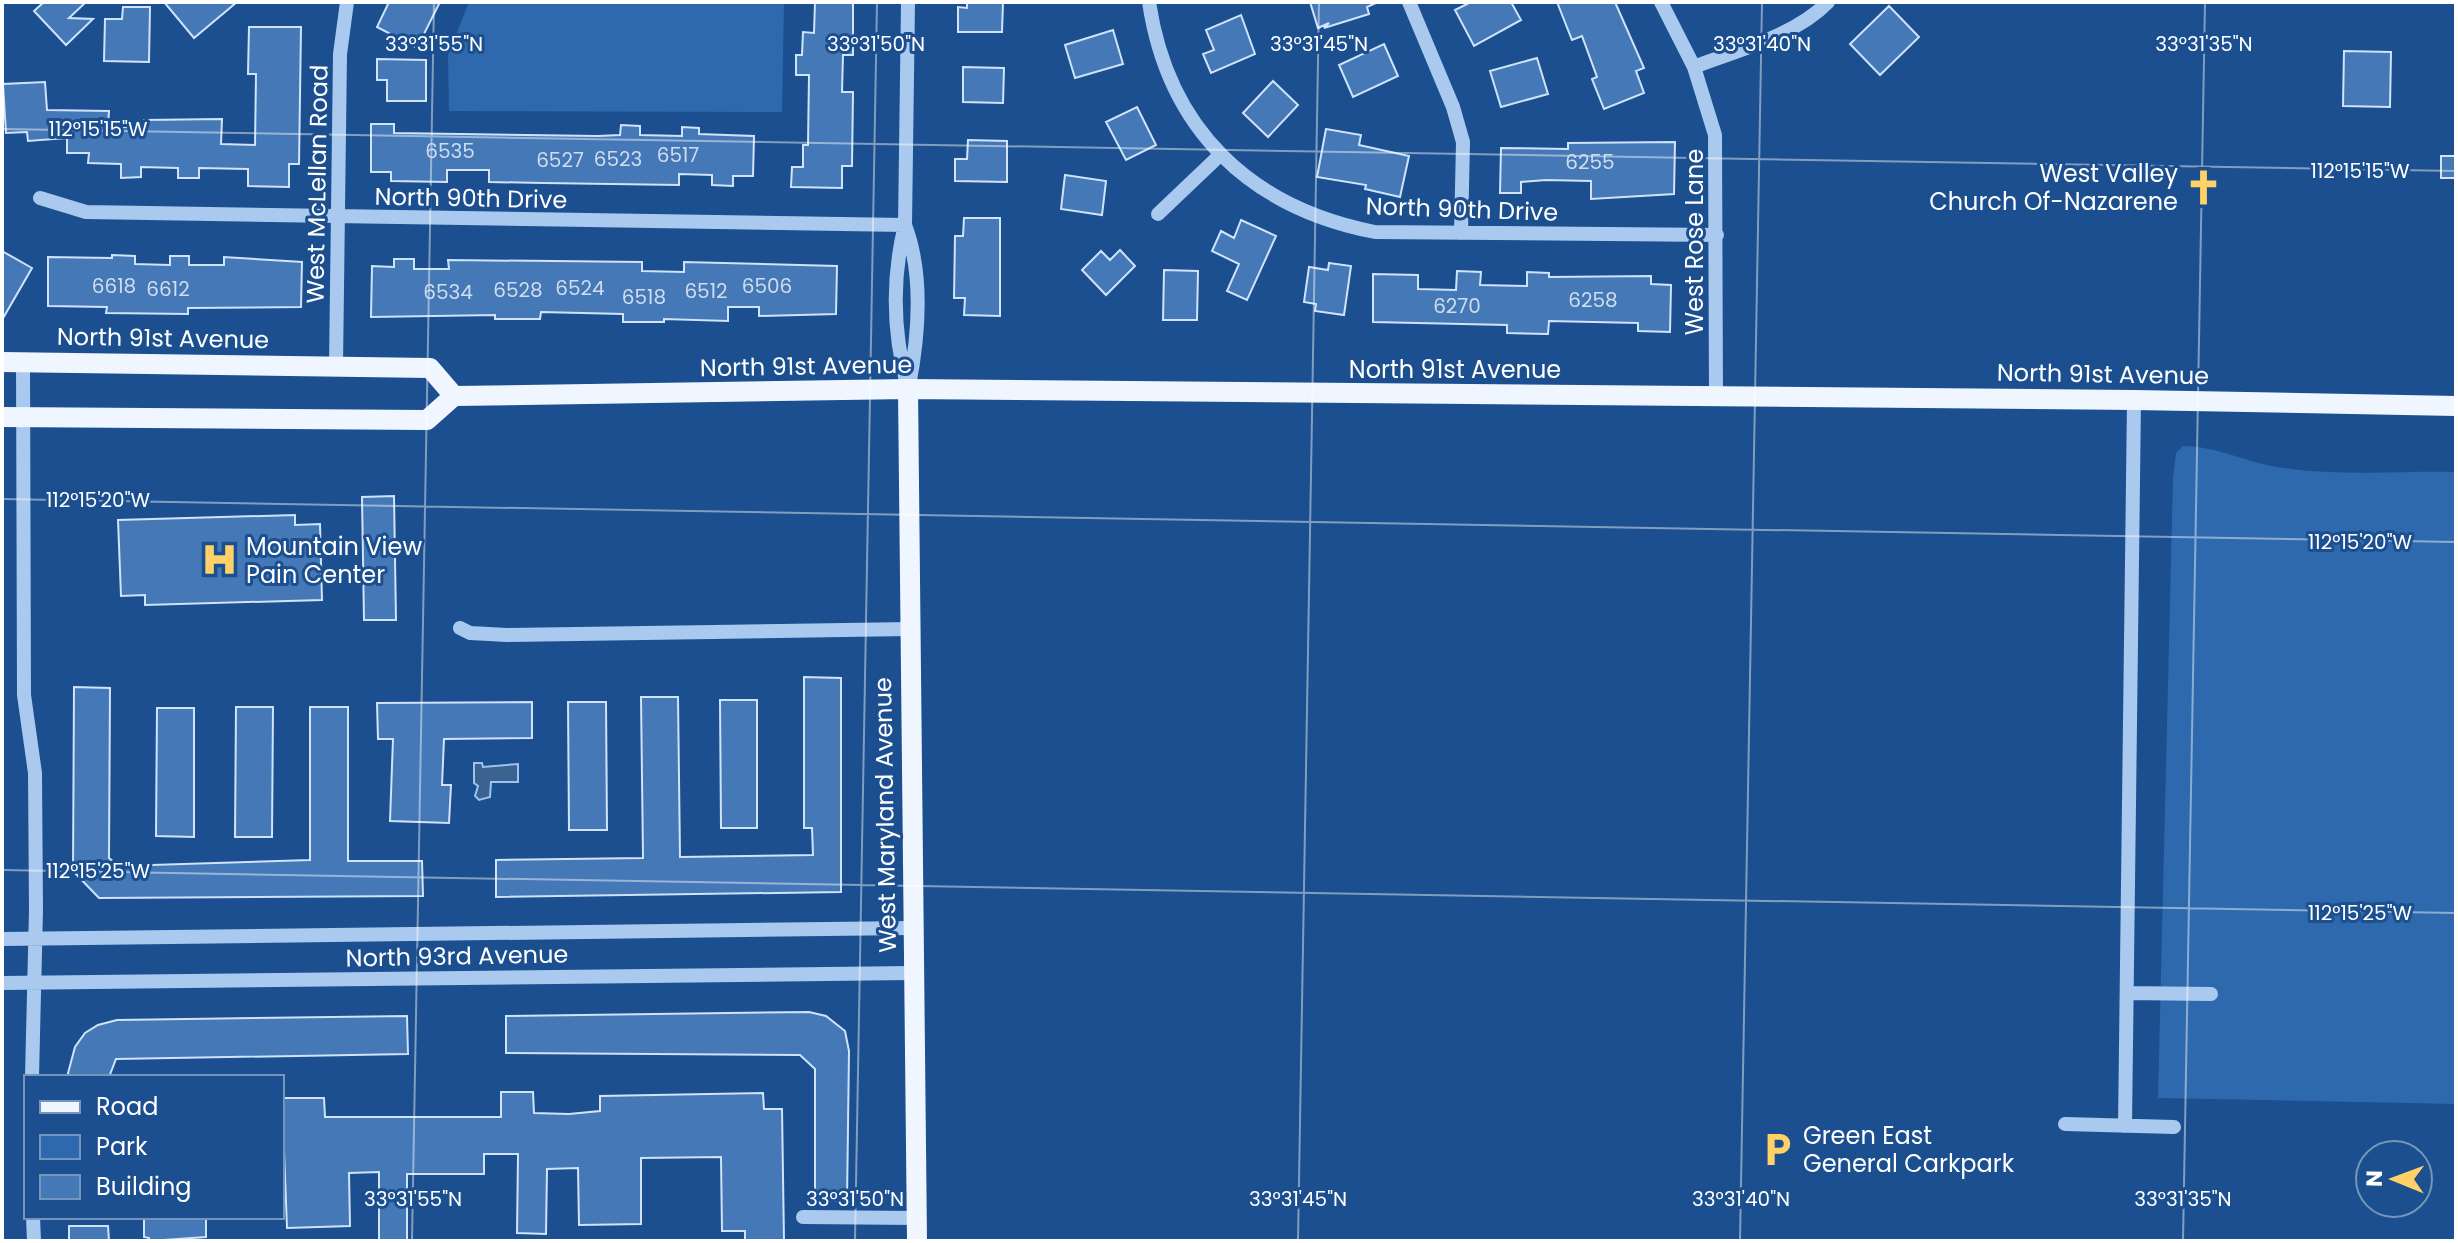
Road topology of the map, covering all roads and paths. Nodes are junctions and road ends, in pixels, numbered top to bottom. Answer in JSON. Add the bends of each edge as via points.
{"nodes":[{"id":1,"x":347,"y":2,"type":"edge"},
{"id":2,"x":908,"y":2,"type":"edge"},
{"id":3,"x":1149,"y":2,"type":"edge"},
{"id":4,"x":1409,"y":2,"type":"edge"},
{"id":5,"x":1661,"y":2,"type":"edge"},
{"id":6,"x":1828,"y":2,"type":"edge"},
{"id":7,"x":1694,"y":67,"type":"junction"},
{"id":8,"x":1220,"y":155,"type":"junction"},
{"id":9,"x":40,"y":198,"type":"dead end"},
{"id":10,"x":1158,"y":214,"type":"dead end"},
{"id":11,"x":338,"y":218,"type":"junction"},
{"id":12,"x":905,"y":225,"type":"junction"},
{"id":13,"x":1461,"y":233,"type":"junction"},
{"id":14,"x":1717,"y":235,"type":"junction"},
{"id":15,"x":2,"y":362,"type":"edge"},
{"id":16,"x":23,"y":362,"type":"junction"},
{"id":17,"x":336,"y":366,"type":"junction"},
{"id":18,"x":908,"y":389,"type":"junction"},
{"id":19,"x":454,"y":396,"type":"junction"},
{"id":20,"x":1716,"y":397,"type":"junction"},
{"id":21,"x":2134,"y":400,"type":"junction"},
{"id":22,"x":2456,"y":406,"type":"edge"},
{"id":23,"x":12,"y":418,"type":"edge"},
{"id":24,"x":460,"y":628,"type":"dead end"},
{"id":25,"x":910,"y":629,"type":"junction"},
{"id":26,"x":911,"y":928,"type":"junction"},
{"id":27,"x":2,"y":939,"type":"edge"},
{"id":28,"x":35,"y":939,"type":"junction"},
{"id":29,"x":912,"y":973,"type":"junction"},
{"id":30,"x":2,"y":983,"type":"edge"},
{"id":31,"x":32,"y":983,"type":"junction"},
{"id":32,"x":2127,"y":993,"type":"junction"},
{"id":33,"x":2211,"y":994,"type":"dead end"},
{"id":34,"x":32,"y":1075,"type":"edge"},
{"id":35,"x":2065,"y":1124,"type":"dead end"},
{"id":36,"x":2125,"y":1126,"type":"junction"},
{"id":37,"x":2174,"y":1127,"type":"dead end"},
{"id":38,"x":803,"y":1217,"type":"dead end"},
{"id":39,"x":916,"y":1218,"type":"junction"},
{"id":40,"x":33,"y":1219,"type":"edge"},
{"id":41,"x":34,"y":1241,"type":"edge"},
{"id":42,"x":917,"y":1241,"type":"edge"}],
"edges":[{"from":1,"to":11,"type":"street","name":"West McLellan Road","via":[[340,54]]},
{"from":2,"to":12,"type":"street","name":"West Maryland Avenue"},
{"from":3,"to":8,"type":"street","name":"North 90th Drive","via":[[1164,64],[1194,123]]},
{"from":4,"to":13,"type":"street","via":[[1463,142]]},
{"from":5,"to":7,"type":"street","name":"West Rose Lane"},
{"from":6,"to":7,"type":"street","via":[[1769,38]]},
{"from":7,"to":14,"type":"street","name":"West Rose Lane","via":[[1715,135]]},
{"from":8,"to":10,"type":"street"},
{"from":8,"to":13,"type":"street","name":"North 90th Drive","via":[[1266,192],[1324,221],[1375,232]]},
{"from":9,"to":11,"type":"street","name":"North 90th Drive","via":[[86,212]]},
{"from":11,"to":12,"type":"street","name":"North 90th Drive"},
{"from":11,"to":17,"type":"street","name":"West McLellan Road"},
{"from":12,"to":18,"type":"street","name":"West Maryland Avenue","via":[[917,281],[916,347]]},
{"from":13,"to":14,"type":"street","name":"North 90th Drive"},
{"from":14,"to":20,"type":"street","name":"West Rose Lane"},
{"from":15,"to":16,"type":"main road","name":"North 91st Avenue"},
{"from":16,"to":17,"type":"main road","name":"North 91st Avenue"},
{"from":16,"to":23,"type":"street"},
{"from":17,"to":19,"type":"main road","name":"North 91st Avenue","via":[[430,368]]},
{"from":18,"to":19,"type":"main road","name":"North 91st Avenue"},
{"from":18,"to":20,"type":"main road","name":"North 91st Avenue"},
{"from":18,"to":25,"type":"main road","name":"West Maryland Avenue"},
{"from":19,"to":23,"type":"main road","via":[[427,420]]},
{"from":20,"to":21,"type":"main road","name":"North 91st Avenue"},
{"from":21,"to":22,"type":"main road","name":"North 91st Avenue"},
{"from":21,"to":32,"type":"street"},
{"from":23,"to":28,"type":"street","via":[[23,666],[35,773]]},
{"from":24,"to":25,"type":"street","via":[[507,635]]},
{"from":25,"to":26,"type":"main road","name":"West Maryland Avenue"},
{"from":26,"to":28,"type":"street","name":"North 93rd Avenue"},
{"from":26,"to":29,"type":"main road","name":"West Maryland Avenue"},
{"from":27,"to":28,"type":"street","name":"North 93rd Avenue"},
{"from":28,"to":31,"type":"street"},
{"from":29,"to":31,"type":"street","name":"North 93rd Avenue"},
{"from":29,"to":39,"type":"main road","name":"West Maryland Avenue"},
{"from":30,"to":31,"type":"street","name":"North 93rd Avenue"},
{"from":31,"to":34,"type":"street"},
{"from":32,"to":33,"type":"street"},
{"from":32,"to":36,"type":"street"},
{"from":35,"to":36,"type":"street"},
{"from":36,"to":37,"type":"street"},
{"from":38,"to":39,"type":"street"},
{"from":39,"to":42,"type":"main road","name":"West Maryland Avenue"},
{"from":40,"to":41,"type":"street"}]}
